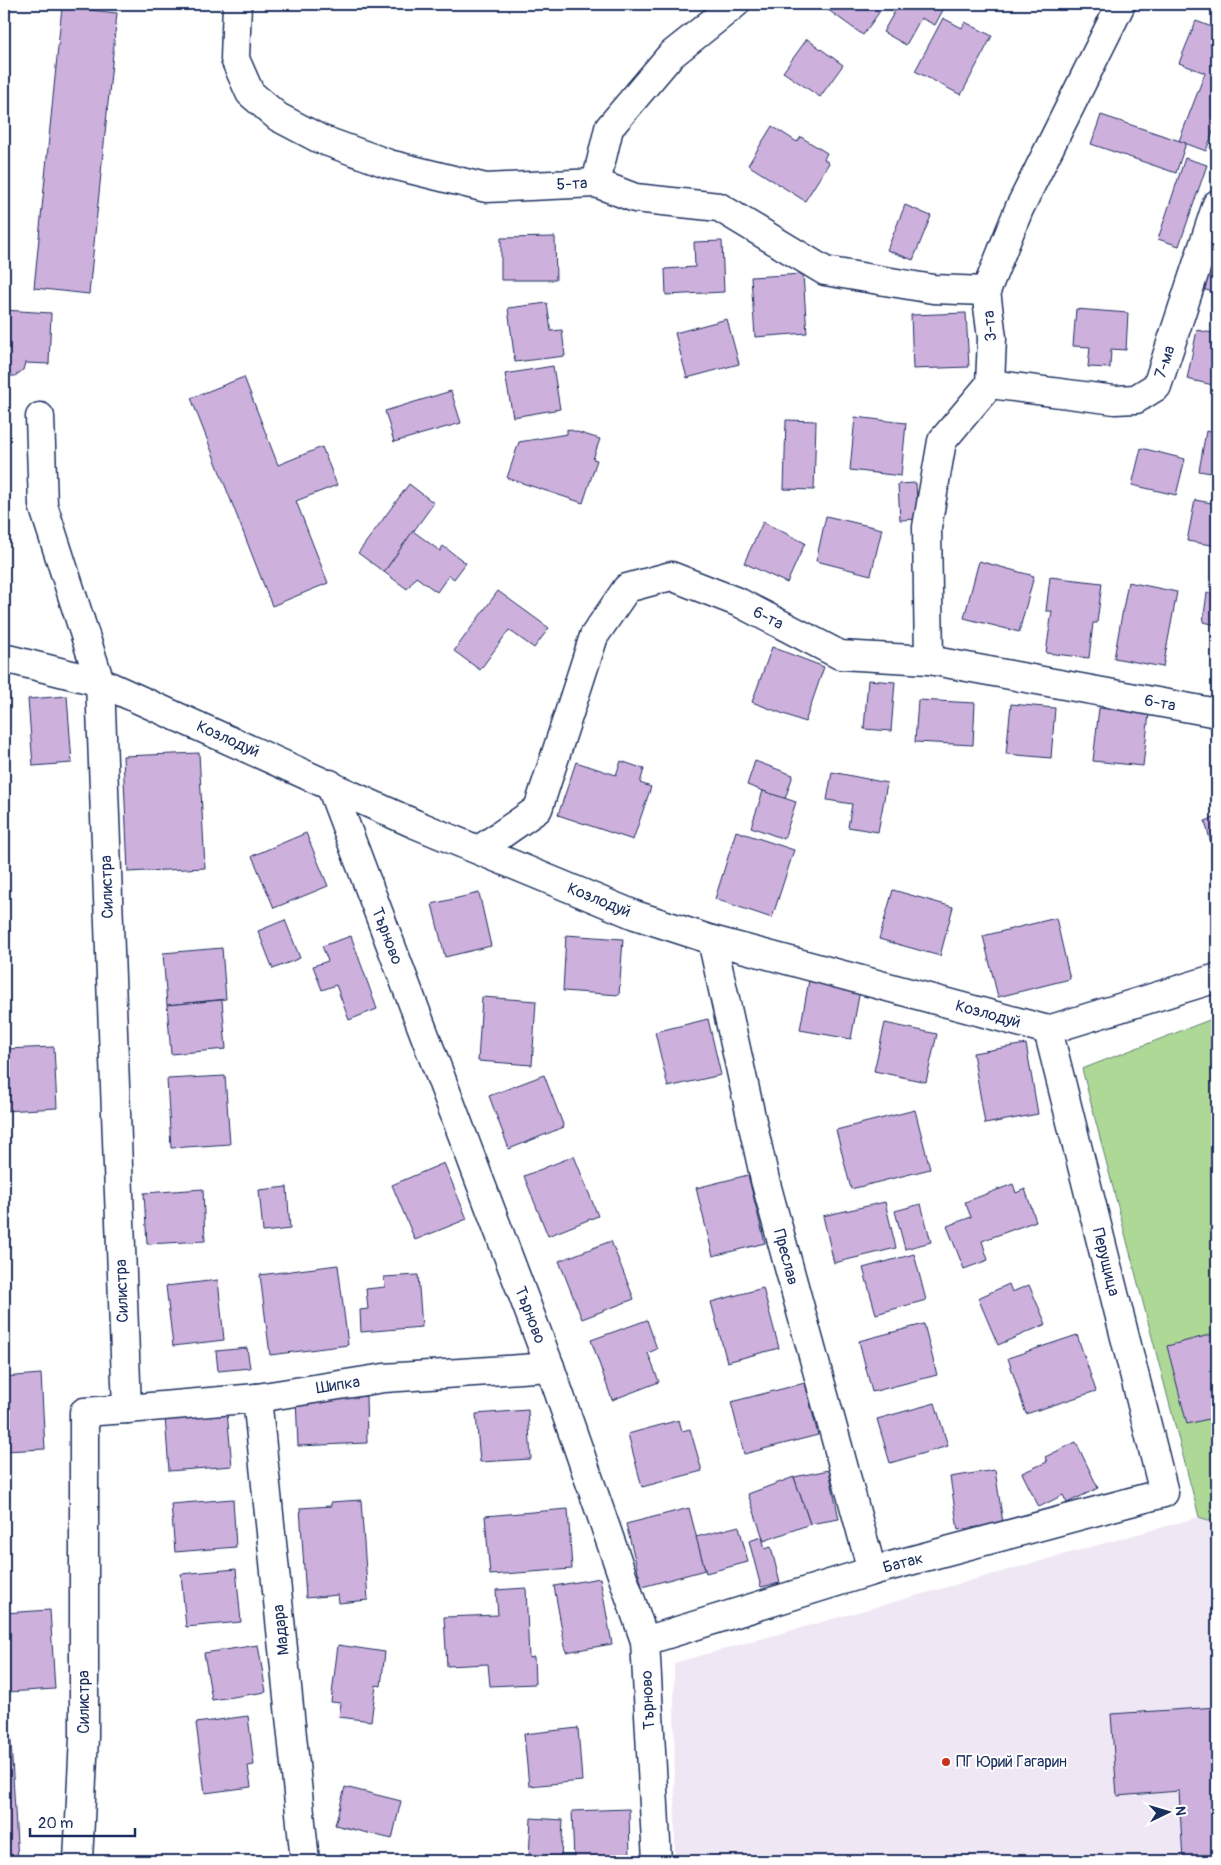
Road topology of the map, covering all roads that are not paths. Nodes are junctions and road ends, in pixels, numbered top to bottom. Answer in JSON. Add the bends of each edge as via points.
{"nodes":[{"id":1,"x":237,"y":4,"type":"edge"},
{"id":2,"x":735,"y":4,"type":"edge"},
{"id":3,"x":1121,"y":4,"type":"edge"},
{"id":4,"x":596,"y":183,"type":"junction"},
{"id":5,"x":1217,"y":204,"type":"edge"},
{"id":6,"x":986,"y":291,"type":"junction"},
{"id":7,"x":990,"y":384,"type":"junction"},
{"id":8,"x":40,"y":417,"type":"dead end"},
{"id":9,"x":4,"y":658,"type":"edge"},
{"id":10,"x":930,"y":660,"type":"junction"},
{"id":11,"x":100,"y":682,"type":"junction"},
{"id":12,"x":1217,"y":714,"type":"edge"},
{"id":13,"x":330,"y":784,"type":"junction"},
{"id":14,"x":479,"y":850,"type":"junction"},
{"id":15,"x":712,"y":940,"type":"junction"},
{"id":16,"x":1217,"y":978,"type":"edge"},
{"id":17,"x":1048,"y":1030,"type":"junction"},
{"id":18,"x":550,"y":1367,"type":"junction"},
{"id":19,"x":256,"y":1398,"type":"junction"},
{"id":20,"x":127,"y":1409,"type":"junction"},
{"id":21,"x":1164,"y":1493,"type":"joint"},
{"id":22,"x":872,"y":1571,"type":"junction"},
{"id":23,"x":645,"y":1641,"type":"junction"},
{"id":24,"x":78,"y":1861,"type":"edge"},
{"id":25,"x":304,"y":1861,"type":"edge"},
{"id":26,"x":657,"y":1861,"type":"edge"}],
"edges":[{"from":1,"to":4,"type":"street","name":"5-та","via":[[235,59],[250,93],[278,117],[320,139],[389,164],[486,188]]},
{"from":2,"to":4,"type":"street","via":[[670,56],[609,128]]},
{"from":3,"to":6,"type":"street","name":"3-та","via":[[1019,209]]},
{"from":4,"to":6,"type":"street","name":"5-та","via":[[635,198],[719,207],[825,271],[933,289]]},
{"from":5,"to":7,"type":"street","name":"7-ма","via":[[1157,386],[1136,399],[1115,400]]},
{"from":6,"to":7,"type":"street","name":"3-та","via":[[992,338]]},
{"from":7,"to":10,"type":"street","via":[[942,441],[927,527]]},
{"from":8,"to":11,"type":"street","name":"Силистра","via":[[43,505]]},
{"from":9,"to":11,"type":"street","name":"Козлодуй"},
{"from":10,"to":12,"type":"street","name":"6-та"},
{"from":10,"to":14,"type":"street","name":"6-та","via":[[840,655],[740,603],[671,576],[627,588],[594,636],[538,809]]},
{"from":11,"to":13,"type":"street","name":"Козлодуй"},
{"from":11,"to":20,"type":"street","name":"Силистра"},
{"from":13,"to":14,"type":"street","name":"Козлодуй"},
{"from":13,"to":18,"type":"street","name":"Търново"},
{"from":14,"to":15,"type":"street","name":"Козлодуй","via":[[635,915]]},
{"from":15,"to":17,"type":"street","name":"Козлодуй"},
{"from":15,"to":22,"type":"street","name":"Преслав","via":[[765,1180]]},
{"from":16,"to":17,"type":"street"},
{"from":17,"to":21,"type":"street","name":"Перущица"},
{"from":18,"to":19,"type":"street","name":"Шипка","via":[[384,1378]]},
{"from":18,"to":23,"type":"street","name":"Търново"},
{"from":19,"to":20,"type":"street","name":"Шипка"},
{"from":19,"to":25,"type":"street","name":"Мадара"},
{"from":20,"to":24,"type":"street","name":"Силистра","via":[[84,1412],[84,1737]]},
{"from":21,"to":22,"type":"street","name":"Батак"},
{"from":22,"to":23,"type":"street","name":"Батак"},
{"from":23,"to":26,"type":"street","name":"Търново"}]}
